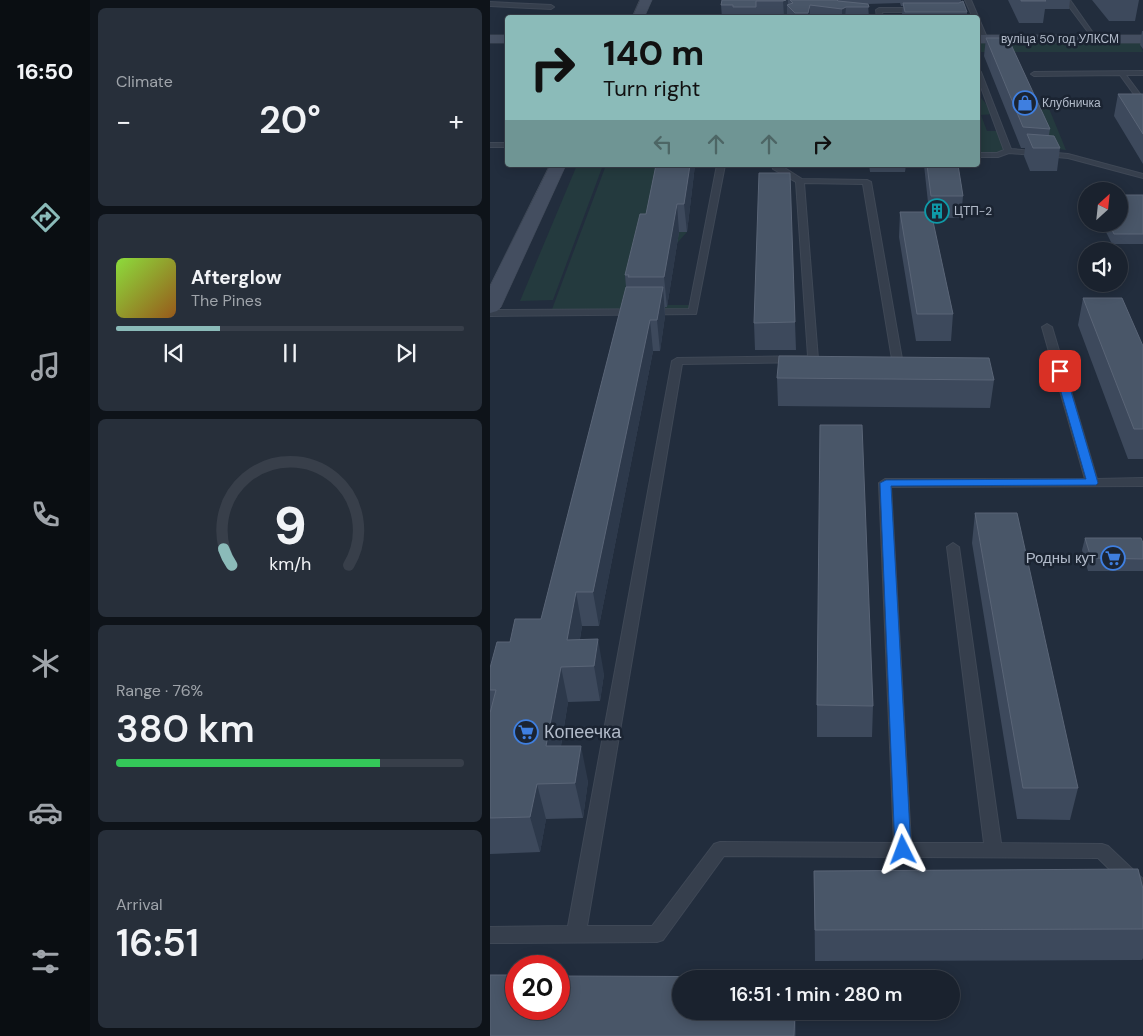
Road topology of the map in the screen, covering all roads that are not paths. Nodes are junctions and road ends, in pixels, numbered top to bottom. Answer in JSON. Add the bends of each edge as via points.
{"nodes":[{"id":1,"x":646,"y":0,"type":"edge"},
{"id":2,"x":968,"y":0,"type":"edge"},
{"id":3,"x":1067,"y":0,"type":"edge"},
{"id":4,"x":490,"y":4,"type":"edge"},
{"id":5,"x":551,"y":7,"type":"dead end"},
{"id":6,"x":928,"y":10,"type":"edge"},
{"id":7,"x":879,"y":12,"type":"edge"},
{"id":8,"x":870,"y":14,"type":"edge"},
{"id":9,"x":639,"y":15,"type":"edge"},
{"id":10,"x":975,"y":15,"type":"edge"},
{"id":11,"x":490,"y":39,"type":"edge"},
{"id":12,"x":505,"y":39,"type":"edge"},
{"id":13,"x":982,"y":39,"type":"edge"},
{"id":14,"x":1096,"y":39,"type":"junction"},
{"id":15,"x":1143,"y":39,"type":"edge"},
{"id":16,"x":1143,"y":73,"type":"edge"},
{"id":17,"x":1034,"y":74,"type":"dead end"},
{"id":18,"x":1122,"y":74,"type":"junction"},
{"id":19,"x":980,"y":78,"type":"edge"},
{"id":20,"x":1143,"y":103,"type":"edge"},
{"id":21,"x":490,"y":145,"type":"edge"},
{"id":22,"x":505,"y":145,"type":"edge"},
{"id":23,"x":1008,"y":151,"type":"junction"},
{"id":24,"x":1100,"y":154,"type":"dead end"},
{"id":25,"x":980,"y":155,"type":"edge"},
{"id":26,"x":1106,"y":166,"type":"junction"},
{"id":27,"x":557,"y":167,"type":"edge"},
{"id":28,"x":721,"y":167,"type":"edge"},
{"id":29,"x":776,"y":167,"type":"edge"},
{"id":30,"x":1143,"y":176,"type":"edge"},
{"id":31,"x":800,"y":181,"type":"junction"},
{"id":32,"x":492,"y":297,"type":"edge"},
{"id":33,"x":490,"y":313,"type":"edge"},
{"id":34,"x":1047,"y":327,"type":"dead end"},
{"id":35,"x":897,"y":359,"type":"edge"},
{"id":36,"x":1143,"y":482,"type":"edge"},
{"id":37,"x":1092,"y":483,"type":"junction"},
{"id":38,"x":953,"y":547,"type":"dead end"},
{"id":39,"x":903,"y":850,"type":"junction"},
{"id":40,"x":994,"y":851,"type":"junction"},
{"id":41,"x":1143,"y":890,"type":"edge"},
{"id":42,"x":490,"y":935,"type":"edge"},
{"id":43,"x":576,"y":935,"type":"junction"}],
"edges":[{"from":1,"to":9,"type":"main road"},
{"from":2,"to":10,"type":"lane"},
{"from":3,"to":14,"type":"lane"},
{"from":4,"to":5,"type":"lane"},
{"from":6,"to":7,"type":"lane"},
{"from":7,"to":8,"type":"lane"},
{"from":11,"to":12,"type":"main road"},
{"from":13,"to":14,"type":"main road","name":"вуліца 50 год УЛКСМ"},
{"from":14,"to":15,"type":"main road","name":"вуліца 50 год УЛКСМ"},
{"from":16,"to":18,"type":"lane"},
{"from":17,"to":18,"type":"lane"},
{"from":18,"to":20,"type":"lane"},
{"from":19,"to":23,"type":"lane"},
{"from":21,"to":22,"type":"lane"},
{"from":23,"to":25,"type":"lane","via":[[998,155]]},
{"from":23,"to":26,"type":"lane","via":[[1068,156]]},
{"from":24,"to":26,"type":"lane"},
{"from":26,"to":30,"type":"lane"},
{"from":27,"to":32,"type":"main road"},
{"from":28,"to":33,"type":"lane","via":[[693,312]]},
{"from":29,"to":31,"type":"lane"},
{"from":31,"to":35,"type":"lane","via":[[867,182]]},
{"from":31,"to":43,"type":"lane","via":[[818,359],[677,361]]},
{"from":34,"to":37,"type":"lane"},
{"from":36,"to":37,"type":"lane"},
{"from":37,"to":39,"type":"lane","via":[[886,483]]},
{"from":38,"to":40,"type":"lane"},
{"from":39,"to":40,"type":"lane"},
{"from":39,"to":43,"type":"lane","via":[[720,849],[657,934]]},
{"from":40,"to":41,"type":"lane","via":[[1102,851]]},
{"from":42,"to":43,"type":"lane"}]}
